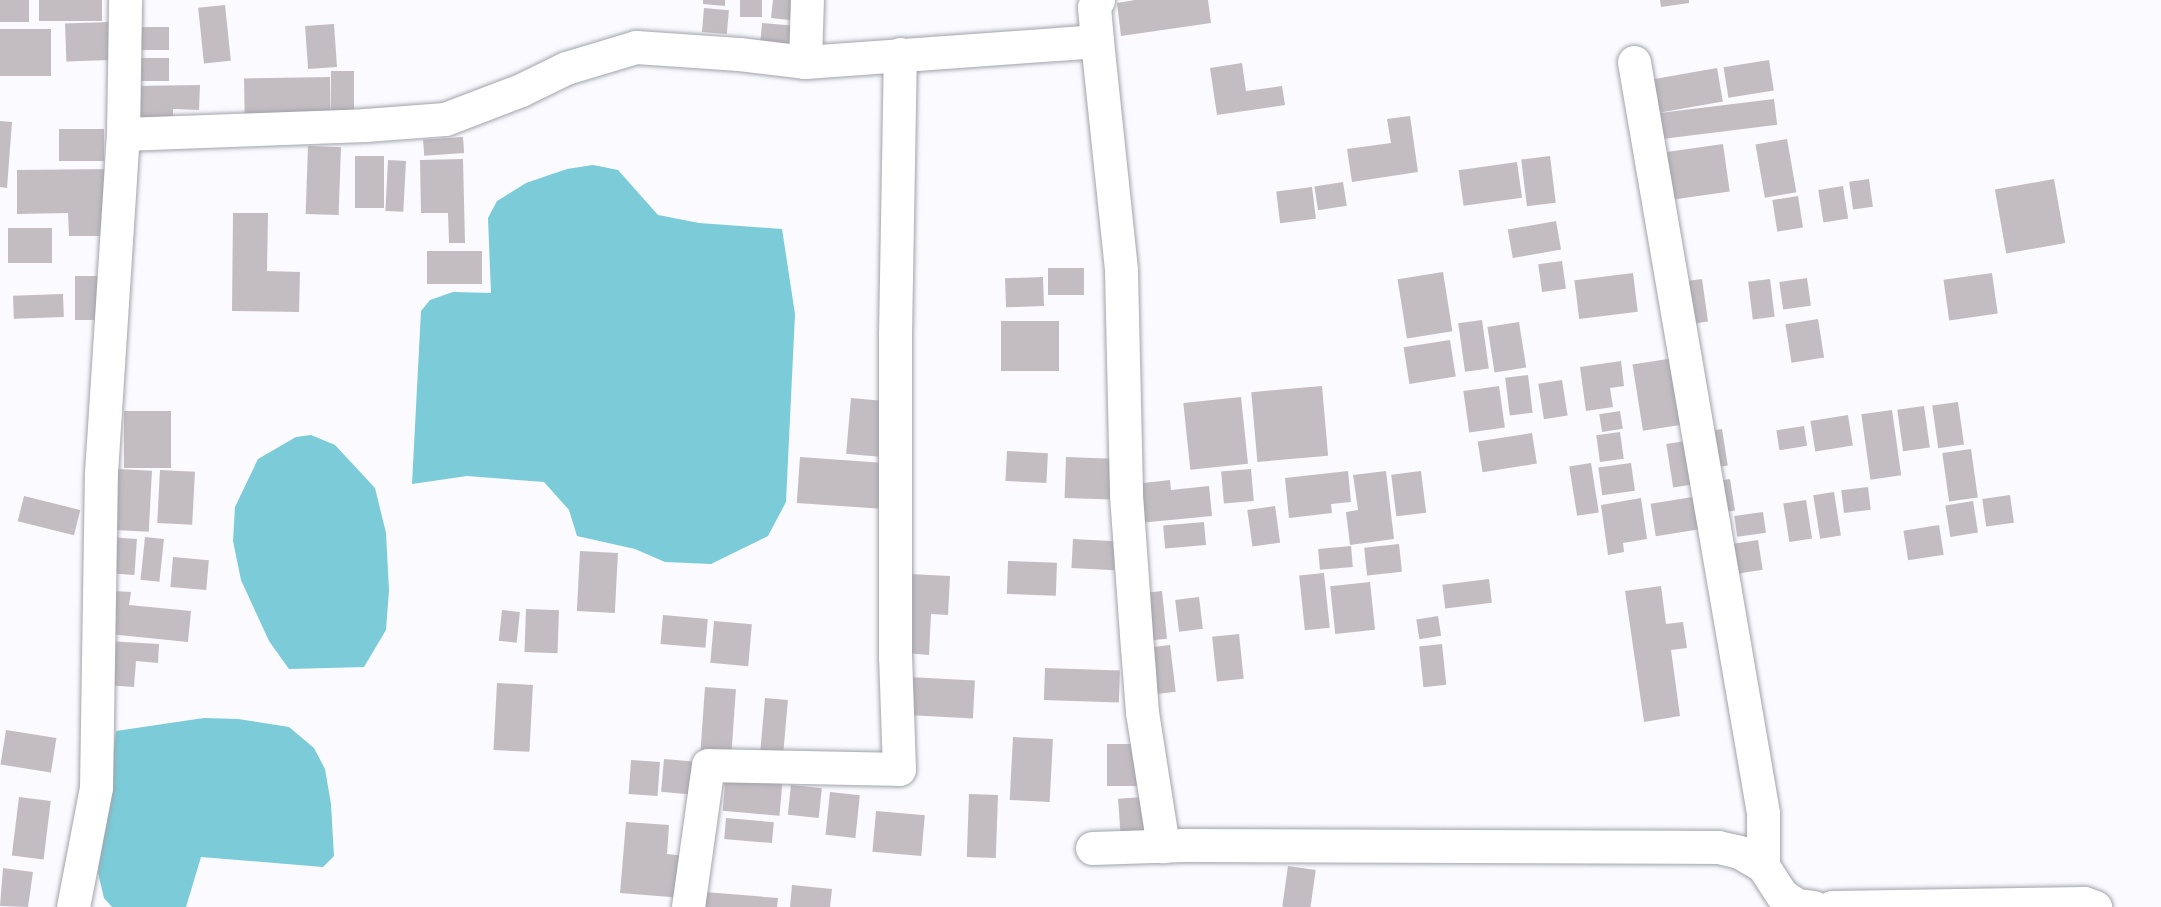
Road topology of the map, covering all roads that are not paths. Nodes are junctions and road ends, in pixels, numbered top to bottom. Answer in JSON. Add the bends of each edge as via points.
{"nodes":[{"id":1,"x":125,"y":0,"type":"edge"},
{"id":2,"x":807,"y":0,"type":"edge"},
{"id":3,"x":1098,"y":0,"type":"edge"},
{"id":4,"x":1097,"y":41,"type":"junction"},
{"id":5,"x":900,"y":54,"type":"junction"},
{"id":6,"x":805,"y":62,"type":"junction"},
{"id":7,"x":1634,"y":62,"type":"dead end"},
{"id":8,"x":123,"y":134,"type":"junction"},
{"id":9,"x":1163,"y":846,"type":"junction"},
{"id":10,"x":1092,"y":848,"type":"dead end"},
{"id":11,"x":1762,"y":866,"type":"junction"},
{"id":12,"x":73,"y":907,"type":"edge"},
{"id":13,"x":688,"y":907,"type":"edge"},
{"id":14,"x":1814,"y":907,"type":"edge"},
{"id":15,"x":1832,"y":907,"type":"edge"},
{"id":16,"x":2095,"y":907,"type":"edge"}],
"edges":[{"from":1,"to":8,"type":"street"},
{"from":2,"to":6,"type":"street"},
{"from":3,"to":4,"type":"street","via":[[1094,7]]},
{"from":4,"to":5,"type":"street"},
{"from":4,"to":9,"type":"street","via":[[1121,270],[1126,495],[1142,712]]},
{"from":5,"to":6,"type":"street"},
{"from":5,"to":13,"type":"street","via":[[895,335],[899,769],[708,765]]},
{"from":6,"to":8,"type":"street","via":[[636,47],[566,68],[445,119]]},
{"from":7,"to":11,"type":"street","via":[[1763,813]]},
{"from":8,"to":12,"type":"street","via":[[101,473],[96,787]]},
{"from":9,"to":10,"type":"street"},
{"from":9,"to":11,"type":"street","via":[[1718,847],[1739,852]]},
{"from":11,"to":14,"type":"street","via":[[1782,895],[1797,905]]},
{"from":15,"to":16,"type":"street","via":[[2084,903]]}]}
